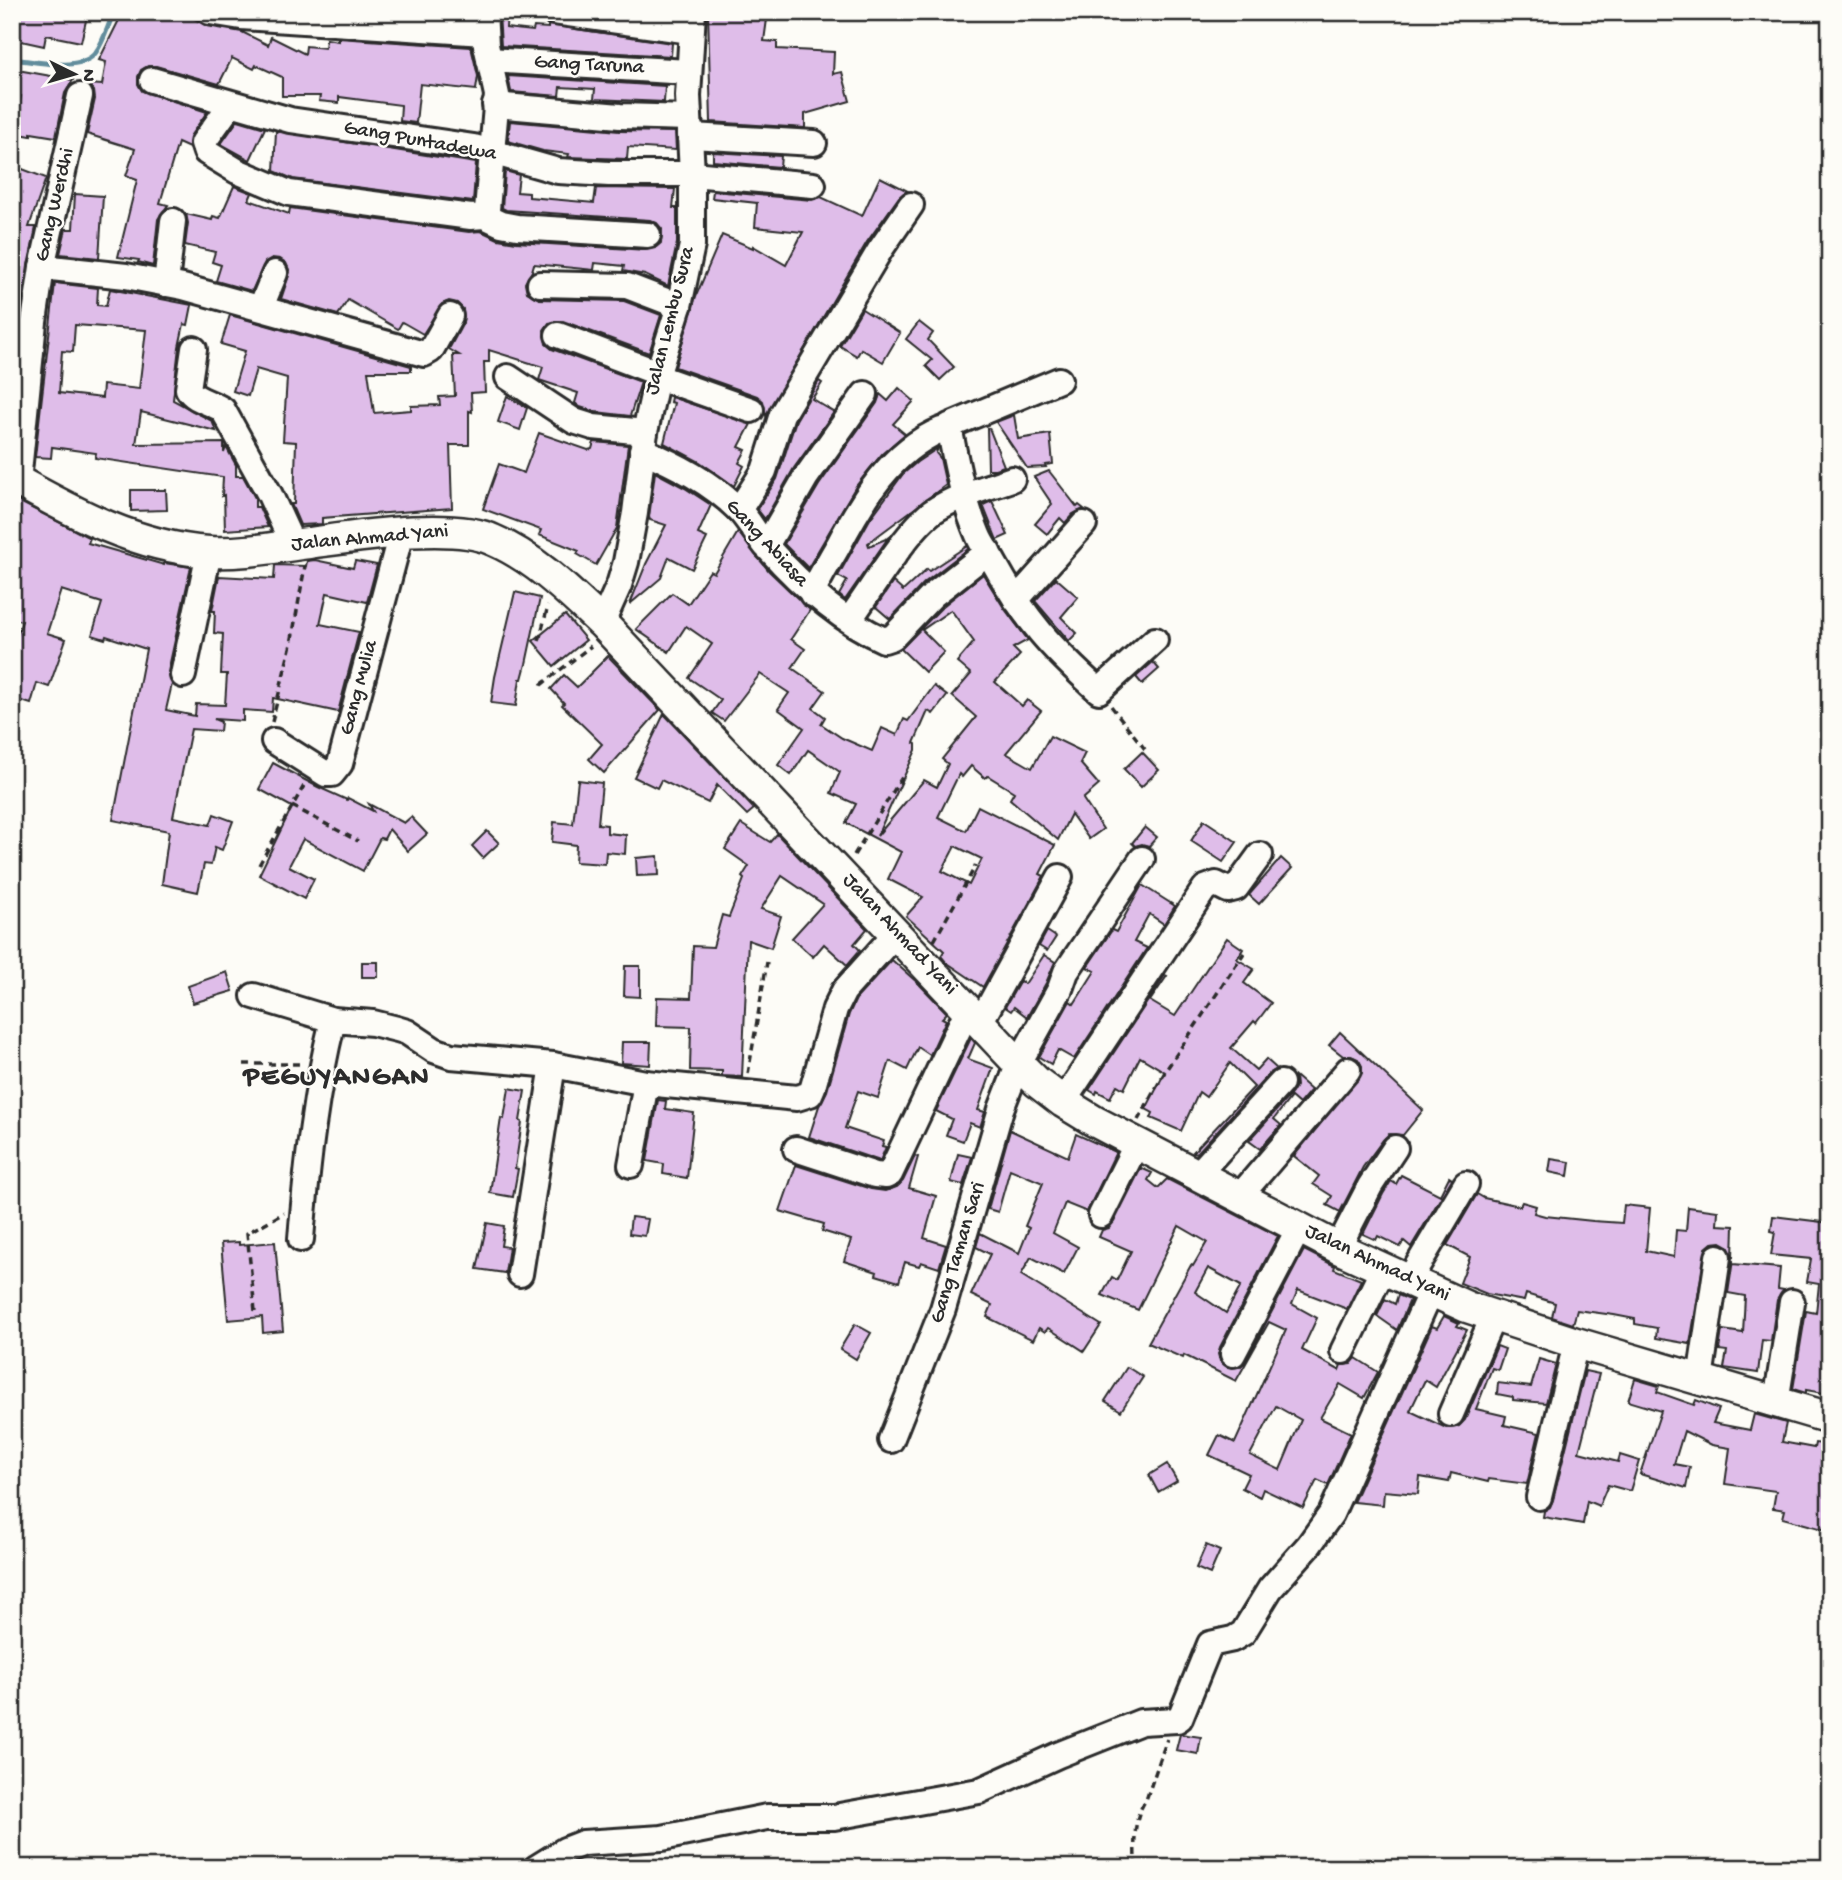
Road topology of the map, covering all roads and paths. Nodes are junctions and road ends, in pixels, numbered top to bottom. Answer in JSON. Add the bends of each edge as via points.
{"nodes":[{"id":1,"x":209,"y":12,"type":"edge"},
{"id":2,"x":554,"y":12,"type":"edge"},
{"id":3,"x":692,"y":21,"type":"edge"},
{"id":4,"x":484,"y":23,"type":"edge"},
{"id":5,"x":489,"y":60,"type":"junction"},
{"id":6,"x":688,"y":72,"type":"junction"},
{"id":7,"x":152,"y":80,"type":"dead end"},
{"id":8,"x":80,"y":96,"type":"dead end"},
{"id":9,"x":231,"y":104,"type":"junction"},
{"id":10,"x":495,"y":105,"type":"junction"},
{"id":11,"x":690,"y":127,"type":"junction"},
{"id":12,"x":814,"y":143,"type":"dead end"},
{"id":13,"x":491,"y":152,"type":"junction"},
{"id":14,"x":692,"y":174,"type":"junction"},
{"id":15,"x":813,"y":185,"type":"dead end"},
{"id":16,"x":911,"y":205,"type":"dead end"},
{"id":17,"x":484,"y":216,"type":"junction"},
{"id":18,"x":173,"y":221,"type":"dead end"},
{"id":19,"x":648,"y":235,"type":"dead end"},
{"id":20,"x":42,"y":267,"type":"junction"},
{"id":21,"x":275,"y":273,"type":"dead end"},
{"id":22,"x":166,"y":284,"type":"junction"},
{"id":23,"x":540,"y":284,"type":"dead end"},
{"id":24,"x":679,"y":306,"type":"junction"},
{"id":25,"x":261,"y":307,"type":"junction"},
{"id":26,"x":450,"y":316,"type":"dead end"},
{"id":27,"x":558,"y":335,"type":"dead end"},
{"id":28,"x":194,"y":349,"type":"dead end"},
{"id":29,"x":658,"y":375,"type":"junction"},
{"id":30,"x":508,"y":377,"type":"dead end"},
{"id":31,"x":1059,"y":380,"type":"dead end"},
{"id":32,"x":866,"y":394,"type":"dead end"},
{"id":33,"x":751,"y":410,"type":"dead end"},
{"id":34,"x":941,"y":430,"type":"dead end"},
{"id":35,"x":643,"y":441,"type":"junction"},
{"id":36,"x":1012,"y":479,"type":"dead end"},
{"id":37,"x":15,"y":480,"type":"edge"},
{"id":38,"x":964,"y":496,"type":"junction"},
{"id":39,"x":739,"y":510,"type":"junction"},
{"id":40,"x":1084,"y":524,"type":"dead end"},
{"id":41,"x":401,"y":533,"type":"junction"},
{"id":42,"x":301,"y":544,"type":"junction"},
{"id":43,"x":766,"y":546,"type":"junction"},
{"id":44,"x":209,"y":552,"type":"junction"},
{"id":45,"x":988,"y":552,"type":"junction"},
{"id":46,"x":555,"y":580,"type":"junction"},
{"id":47,"x":812,"y":594,"type":"junction"},
{"id":48,"x":1016,"y":600,"type":"junction"},
{"id":49,"x":850,"y":619,"type":"junction"},
{"id":50,"x":606,"y":627,"type":"junction"},
{"id":51,"x":1155,"y":640,"type":"dead end"},
{"id":52,"x":539,"y":641,"type":"dead end"},
{"id":53,"x":183,"y":675,"type":"dead end"},
{"id":54,"x":541,"y":685,"type":"dead end"},
{"id":55,"x":1099,"y":691,"type":"junction"},
{"id":56,"x":274,"y":741,"type":"joint"},
{"id":57,"x":1148,"y":753,"type":"dead end"},
{"id":58,"x":314,"y":767,"type":"junction"},
{"id":59,"x":904,"y":774,"type":"dead end"},
{"id":60,"x":292,"y":807,"type":"junction"},
{"id":61,"x":358,"y":841,"type":"dead end"},
{"id":62,"x":1260,"y":855,"type":"dead end"},
{"id":63,"x":1142,"y":859,"type":"dead end"},
{"id":64,"x":976,"y":864,"type":"dead end"},
{"id":65,"x":258,"y":865,"type":"dead end"},
{"id":66,"x":842,"y":875,"type":"junction"},
{"id":67,"x":1060,"y":877,"type":"dead end"},
{"id":68,"x":896,"y":933,"type":"junction"},
{"id":69,"x":1244,"y":953,"type":"dead end"},
{"id":70,"x":923,"y":961,"type":"junction"},
{"id":71,"x":767,"y":962,"type":"dead end"},
{"id":72,"x":254,"y":996,"type":"dead end"},
{"id":73,"x":974,"y":1015,"type":"junction"},
{"id":74,"x":333,"y":1020,"type":"junction"},
{"id":75,"x":1019,"y":1063,"type":"junction"},
{"id":76,"x":244,"y":1064,"type":"dead end"},
{"id":77,"x":322,"y":1064,"type":"junction"},
{"id":78,"x":553,"y":1065,"type":"junction"},
{"id":79,"x":1348,"y":1070,"type":"dead end"},
{"id":80,"x":646,"y":1083,"type":"junction"},
{"id":81,"x":1281,"y":1083,"type":"dead end"},
{"id":82,"x":744,"y":1094,"type":"junction"},
{"id":83,"x":1063,"y":1102,"type":"junction"},
{"id":84,"x":1132,"y":1141,"type":"junction"},
{"id":85,"x":1395,"y":1148,"type":"dead end"},
{"id":86,"x":796,"y":1149,"type":"dead end"},
{"id":87,"x":631,"y":1165,"type":"dead end"},
{"id":88,"x":1197,"y":1175,"type":"junction"},
{"id":89,"x":1466,"y":1184,"type":"dead end"},
{"id":90,"x":1239,"y":1197,"type":"junction"},
{"id":91,"x":304,"y":1202,"type":"junction"},
{"id":92,"x":1101,"y":1215,"type":"dead end"},
{"id":93,"x":1299,"y":1228,"type":"junction"},
{"id":94,"x":301,"y":1239,"type":"dead end"},
{"id":95,"x":1338,"y":1248,"type":"junction"},
{"id":96,"x":1718,"y":1257,"type":"dead end"},
{"id":97,"x":520,"y":1273,"type":"dead end"},
{"id":98,"x":1408,"y":1280,"type":"junction"},
{"id":99,"x":1792,"y":1302,"type":"dead end"},
{"id":100,"x":255,"y":1311,"type":"dead end"},
{"id":101,"x":1493,"y":1317,"type":"junction"},
{"id":102,"x":1576,"y":1343,"type":"junction"},
{"id":103,"x":1343,"y":1351,"type":"dead end"},
{"id":104,"x":1233,"y":1354,"type":"dead end"},
{"id":105,"x":1700,"y":1378,"type":"junction"},
{"id":106,"x":1776,"y":1402,"type":"junction"},
{"id":107,"x":1451,"y":1414,"type":"dead end"},
{"id":108,"x":1830,"y":1418,"type":"edge"},
{"id":109,"x":891,"y":1440,"type":"dead end"},
{"id":110,"x":1539,"y":1497,"type":"dead end"},
{"id":111,"x":1173,"y":1721,"type":"junction"},
{"id":112,"x":536,"y":1868,"type":"edge"},
{"id":113,"x":1135,"y":1868,"type":"edge"}],
"edges":[{"from":1,"to":4,"type":"street","via":[[254,18]]},
{"from":2,"to":3,"type":"street"},
{"from":3,"to":6,"type":"street","name":"Jalan Lembu Sura"},
{"from":4,"to":5,"type":"street"},
{"from":5,"to":6,"type":"street","name":"Gang Taruna"},
{"from":5,"to":10,"type":"street","via":[[496,86]]},
{"from":6,"to":11,"type":"street","name":"Jalan Lembu Sura"},
{"from":7,"to":9,"type":"street","name":"Gang Puntadewa"},
{"from":8,"to":20,"type":"street","name":"Gang Werdhi"},
{"from":9,"to":13,"type":"street","name":"Gang Puntadewa","via":[[299,121]]},
{"from":9,"to":17,"type":"street","via":[[203,143],[206,152],[276,189],[308,197]]},
{"from":10,"to":11,"type":"street"},
{"from":10,"to":13,"type":"street"},
{"from":11,"to":12,"type":"street"},
{"from":11,"to":14,"type":"street","name":"Jalan Lembu Sura"},
{"from":13,"to":14,"type":"street","name":"Gang Puntadewa","via":[[576,173]]},
{"from":13,"to":17,"type":"street"},
{"from":14,"to":15,"type":"street","name":"Gang Puntadewa"},
{"from":14,"to":24,"type":"street","name":"Jalan Lembu Sura","via":[[692,245]]},
{"from":16,"to":39,"type":"street","via":[[782,414],[764,471]]},
{"from":17,"to":19,"type":"street","via":[[517,227]]},
{"from":18,"to":22,"type":"street"},
{"from":20,"to":22,"type":"street"},
{"from":20,"to":37,"type":"street","name":"Gang Werdhi"},
{"from":21,"to":25,"type":"street"},
{"from":22,"to":25,"type":"street"},
{"from":23,"to":24,"type":"street","via":[[627,286]]},
{"from":24,"to":29,"type":"street","name":"Jalan Lembu Sura"},
{"from":25,"to":26,"type":"street","via":[[424,354],[431,350]]},
{"from":27,"to":29,"type":"street"},
{"from":28,"to":42,"type":"street","via":[[188,389],[223,410]]},
{"from":29,"to":33,"type":"street"},
{"from":29,"to":35,"type":"street","name":"Jalan Lembu Sura"},
{"from":30,"to":35,"type":"street","name":"Gang Abiasa","via":[[574,421]]},
{"from":31,"to":38,"type":"street","via":[[949,426]]},
{"from":32,"to":43,"type":"street","via":[[806,477]]},
{"from":34,"to":47,"type":"street","via":[[907,449],[878,481]]},
{"from":35,"to":39,"type":"street","name":"Gang Abiasa"},
{"from":35,"to":50,"type":"street","name":"Jalan Lembu Sura","via":[[626,562]]},
{"from":36,"to":38,"type":"street"},
{"from":37,"to":44,"type":"main road","name":"Jalan Ahmad Yani","via":[[127,535]]},
{"from":38,"to":45,"type":"street"},
{"from":38,"to":49,"type":"street","via":[[933,512],[918,527]]},
{"from":39,"to":43,"type":"street","name":"Gang Abiasa"},
{"from":40,"to":48,"type":"street"},
{"from":41,"to":42,"type":"main road","name":"Jalan Ahmad Yani"},
{"from":41,"to":46,"type":"main road","name":"Jalan Ahmad Yani","via":[[459,532],[492,539]]},
{"from":41,"to":58,"type":"street","name":"Gang Mulia","via":[[340,764],[332,774]]},
{"from":42,"to":44,"type":"main road","name":"Jalan Ahmad Yani"},
{"from":42,"to":56,"type":"path","via":[[291,644],[271,727]]},
{"from":43,"to":47,"type":"street","name":"Gang Abiasa"},
{"from":44,"to":53,"type":"street"},
{"from":45,"to":48,"type":"street"},
{"from":45,"to":49,"type":"street","name":"Gang Abiasa","via":[[933,595],[889,639],[881,639]]},
{"from":46,"to":50,"type":"main road","name":"Jalan Ahmad Yani"},
{"from":46,"to":52,"type":"path"},
{"from":47,"to":49,"type":"street","name":"Gang Abiasa"},
{"from":48,"to":55,"type":"street","via":[[1046,642]]},
{"from":50,"to":54,"type":"path"},
{"from":50,"to":66,"type":"main road","name":"Jalan Ahmad Yani"},
{"from":51,"to":55,"type":"street"},
{"from":55,"to":57,"type":"path"},
{"from":56,"to":58,"type":"street"},
{"from":58,"to":60,"type":"path"},
{"from":59,"to":66,"type":"path"},
{"from":60,"to":61,"type":"path"},
{"from":60,"to":65,"type":"path"},
{"from":62,"to":83,"type":"street","via":[[1236,888],[1228,890],[1216,884],[1205,888]]},
{"from":63,"to":75,"type":"street","name":"Gang Taman Sari","via":[[1066,972]]},
{"from":64,"to":70,"type":"path"},
{"from":66,"to":68,"type":"main road","name":"Jalan Ahmad Yani"},
{"from":67,"to":73,"type":"street"},
{"from":68,"to":70,"type":"main road","name":"Jalan Ahmad Yani"},
{"from":68,"to":82,"type":"street","via":[[844,991],[810,1094],[797,1098]]},
{"from":69,"to":84,"type":"path","via":[[1166,1070]]},
{"from":70,"to":73,"type":"main road","name":"Jalan Ahmad Yani"},
{"from":71,"to":82,"type":"path"},
{"from":72,"to":74,"type":"street"},
{"from":73,"to":75,"type":"main road","name":"Jalan Ahmad Yani"},
{"from":73,"to":86,"type":"street","via":[[890,1174],[875,1175]]},
{"from":74,"to":77,"type":"street"},
{"from":74,"to":78,"type":"street","via":[[407,1032],[451,1056]]},
{"from":75,"to":83,"type":"main road","name":"Jalan Ahmad Yani"},
{"from":75,"to":109,"type":"street","name":"Gang Taman Sari","via":[[1001,1109],[943,1309]]},
{"from":76,"to":77,"type":"path"},
{"from":77,"to":91,"type":"street"},
{"from":78,"to":80,"type":"street"},
{"from":78,"to":97,"type":"street"},
{"from":79,"to":90,"type":"street"},
{"from":80,"to":82,"type":"street"},
{"from":80,"to":87,"type":"street"},
{"from":81,"to":88,"type":"street"},
{"from":83,"to":84,"type":"main road","name":"Jalan Ahmad Yani"},
{"from":84,"to":88,"type":"main road","name":"Jalan Ahmad Yani"},
{"from":84,"to":92,"type":"street"},
{"from":85,"to":95,"type":"street"},
{"from":88,"to":90,"type":"main road","name":"Jalan Ahmad Yani"},
{"from":89,"to":98,"type":"street"},
{"from":90,"to":93,"type":"main road","name":"Jalan Ahmad Yani"},
{"from":91,"to":94,"type":"street"},
{"from":91,"to":100,"type":"path","via":[[247,1233]]},
{"from":93,"to":95,"type":"main road","name":"Jalan Ahmad Yani"},
{"from":93,"to":104,"type":"street"},
{"from":95,"to":98,"type":"main road","name":"Jalan Ahmad Yani"},
{"from":96,"to":105,"type":"street"},
{"from":98,"to":101,"type":"main road","name":"Jalan Ahmad Yani"},
{"from":98,"to":103,"type":"street"},
{"from":98,"to":111,"type":"street","via":[[1331,1514],[1270,1589],[1242,1633],[1210,1644],[1180,1718]]},
{"from":99,"to":106,"type":"street"},
{"from":101,"to":102,"type":"main road","name":"Jalan Ahmad Yani"},
{"from":101,"to":107,"type":"street"},
{"from":102,"to":105,"type":"main road","name":"Jalan Ahmad Yani"},
{"from":102,"to":110,"type":"street"},
{"from":105,"to":106,"type":"main road","name":"Jalan Ahmad Yani"},
{"from":106,"to":108,"type":"main road","name":"Jalan Ahmad Yani"},
{"from":111,"to":112,"type":"street","via":[[1141,1722],[979,1791],[834,1817],[767,1817],[662,1838],[583,1843]]},
{"from":111,"to":113,"type":"path","via":[[1146,1800],[1139,1808]]}]}
